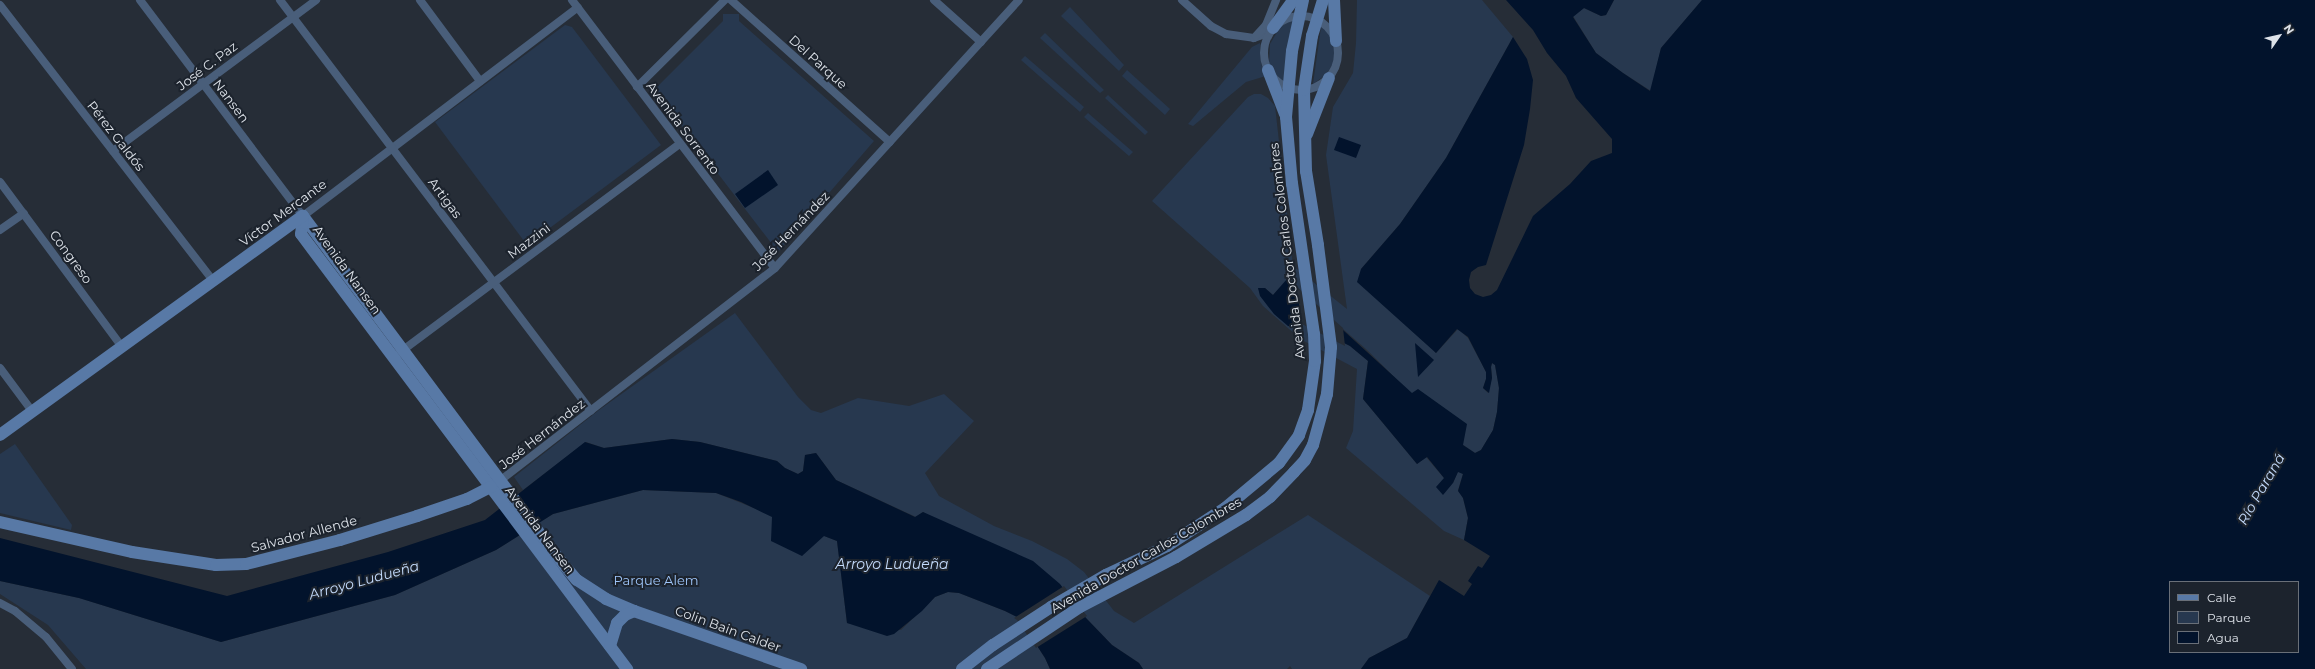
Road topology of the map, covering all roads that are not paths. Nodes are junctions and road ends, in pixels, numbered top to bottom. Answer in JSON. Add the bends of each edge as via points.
{"nodes":[{"id":1,"x":140,"y":0,"type":"edge"},
{"id":2,"x":280,"y":0,"type":"edge"},
{"id":3,"x":316,"y":0,"type":"edge"},
{"id":4,"x":420,"y":0,"type":"edge"},
{"id":5,"x":572,"y":0,"type":"edge"},
{"id":6,"x":725,"y":0,"type":"edge"},
{"id":7,"x":731,"y":0,"type":"edge"},
{"id":8,"x":934,"y":0,"type":"edge"},
{"id":9,"x":1019,"y":0,"type":"edge"},
{"id":10,"x":1182,"y":0,"type":"edge"},
{"id":11,"x":1276,"y":0,"type":"edge"},
{"id":12,"x":1293,"y":0,"type":"edge"},
{"id":13,"x":1303,"y":0,"type":"edge"},
{"id":14,"x":1323,"y":0,"type":"edge"},
{"id":15,"x":1334,"y":0,"type":"edge"},
{"id":16,"x":0,"y":5,"type":"edge"},
{"id":17,"x":578,"y":7,"type":"junction"},
{"id":18,"x":1299,"y":15,"type":"junction"},
{"id":19,"x":293,"y":17,"type":"junction"},
{"id":20,"x":1316,"y":19,"type":"junction"},
{"id":21,"x":1268,"y":32,"type":"junction"},
{"id":22,"x":1336,"y":41,"type":"junction"},
{"id":23,"x":981,"y":42,"type":"junction"},
{"id":24,"x":1268,"y":70,"type":"junction"},
{"id":25,"x":1329,"y":78,"type":"junction"},
{"id":26,"x":480,"y":81,"type":"junction"},
{"id":27,"x":203,"y":84,"type":"junction"},
{"id":28,"x":637,"y":87,"type":"junction"},
{"id":29,"x":1288,"y":88,"type":"junction"},
{"id":30,"x":1304,"y":90,"type":"junction"},
{"id":31,"x":1286,"y":117,"type":"junction"},
{"id":32,"x":1305,"y":139,"type":"junction"},
{"id":33,"x":890,"y":142,"type":"junction"},
{"id":34,"x":679,"y":144,"type":"junction"},
{"id":35,"x":392,"y":148,"type":"junction"},
{"id":36,"x":113,"y":151,"type":"junction"},
{"id":37,"x":0,"y":182,"type":"edge"},
{"id":38,"x":24,"y":213,"type":"junction"},
{"id":39,"x":303,"y":216,"type":"junction"},
{"id":40,"x":0,"y":230,"type":"edge"},
{"id":41,"x":775,"y":268,"type":"junction"},
{"id":42,"x":213,"y":281,"type":"junction"},
{"id":43,"x":493,"y":282,"type":"junction"},
{"id":44,"x":122,"y":347,"type":"junction"},
{"id":45,"x":403,"y":350,"type":"junction"},
{"id":46,"x":393,"y":358,"type":"junction"},
{"id":47,"x":0,"y":368,"type":"edge"},
{"id":48,"x":32,"y":411,"type":"junction"},
{"id":49,"x":591,"y":411,"type":"junction"},
{"id":50,"x":0,"y":435,"type":"edge"},
{"id":51,"x":500,"y":489,"type":"junction"},
{"id":52,"x":0,"y":522,"type":"edge"},
{"id":53,"x":548,"y":555,"type":"junction"},
{"id":54,"x":0,"y":603,"type":"edge"},
{"id":55,"x":634,"y":611,"type":"junction"},
{"id":56,"x":646,"y":615,"type":"joint"},
{"id":57,"x":610,"y":646,"type":"junction"},
{"id":58,"x":72,"y":669,"type":"edge"},
{"id":59,"x":627,"y":669,"type":"edge"},
{"id":60,"x":801,"y":669,"type":"edge"},
{"id":61,"x":962,"y":669,"type":"edge"},
{"id":62,"x":987,"y":669,"type":"edge"}],
"edges":[{"from":1,"to":27,"type":"street","name":"Nansen"},
{"from":2,"to":19,"type":"street","name":"Artigas"},
{"from":3,"to":19,"type":"street","name":"José C. Paz"},
{"from":4,"to":26,"type":"street"},
{"from":5,"to":17,"type":"street","name":"Avenida Sorrento"},
{"from":6,"to":28,"type":"street"},
{"from":7,"to":33,"type":"street","name":"Del Parque"},
{"from":8,"to":23,"type":"street"},
{"from":9,"to":23,"type":"street","name":"José Hernández"},
{"from":10,"to":21,"type":"street","via":[[1211,26],[1226,34],[1254,38]]},
{"from":11,"to":21,"type":"street"},
{"from":12,"to":21,"type":"street"},
{"from":13,"to":18,"type":"street","name":"Avenida Doctor Carlos Colombres"},
{"from":14,"to":20,"type":"street","name":"Avenida Doctor Carlos Colombres"},
{"from":15,"to":22,"type":"street"},
{"from":16,"to":36,"type":"street","name":"Pérez Galdós"},
{"from":17,"to":26,"type":"street","name":"Víctor Mercante"},
{"from":17,"to":28,"type":"street","name":"Avenida Sorrento"},
{"from":18,"to":20,"type":"street"},
{"from":18,"to":21,"type":"street","via":[[1285,19]]},
{"from":18,"to":29,"type":"street","name":"Avenida Doctor Carlos Colombres"},
{"from":19,"to":27,"type":"street","name":"José C. Paz"},
{"from":19,"to":35,"type":"street","name":"Artigas"},
{"from":20,"to":22,"type":"street","via":[[1332,32]]},
{"from":20,"to":30,"type":"street","name":"Avenida Doctor Carlos Colombres","via":[[1308,54]]},
{"from":21,"to":24,"type":"street","via":[[1265,61]]},
{"from":22,"to":25,"type":"street","via":[[1338,57]]},
{"from":23,"to":33,"type":"street","name":"José Hernández"},
{"from":24,"to":29,"type":"street","via":[[1275,79]]},
{"from":24,"to":31,"type":"street"},
{"from":25,"to":30,"type":"street","via":[[1322,84]]},
{"from":25,"to":32,"type":"street"},
{"from":26,"to":35,"type":"street","name":"Víctor Mercante"},
{"from":27,"to":36,"type":"street","name":"José C. Paz"},
{"from":27,"to":39,"type":"street","name":"Nansen"},
{"from":28,"to":34,"type":"street","name":"Avenida Sorrento"},
{"from":29,"to":30,"type":"street"},
{"from":29,"to":31,"type":"street","name":"Avenida Doctor Carlos Colombres"},
{"from":30,"to":32,"type":"street","name":"Avenida Doctor Carlos Colombres"},
{"from":31,"to":61,"type":"street","name":"Avenida Doctor Carlos Colombres","via":[[1292,184],[1314,334],[1313,381],[1308,410],[1299,435],[1279,463],[1242,496],[1167,546],[1106,575],[1051,607]]},
{"from":32,"to":62,"type":"street","name":"Avenida Doctor Carlos Colombres","via":[[1306,171],[1331,347],[1327,394],[1313,445],[1305,460],[1255,509],[1176,557],[1080,607]]},
{"from":33,"to":41,"type":"street","name":"José Hernández"},
{"from":34,"to":41,"type":"street","name":"Avenida Sorrento"},
{"from":34,"to":43,"type":"street","name":"Mazzini"},
{"from":35,"to":39,"type":"street","name":"Víctor Mercante"},
{"from":35,"to":43,"type":"street","name":"Artigas"},
{"from":36,"to":42,"type":"street","name":"Pérez Galdós"},
{"from":37,"to":38,"type":"street","name":"Congreso"},
{"from":38,"to":40,"type":"street"},
{"from":38,"to":44,"type":"street","name":"Congreso"},
{"from":39,"to":42,"type":"street","name":"Víctor Mercante"},
{"from":39,"to":45,"type":"street","name":"Avenida Nansen"},
{"from":39,"to":46,"type":"street","name":"Avenida Nansen","via":[[301,234]]},
{"from":41,"to":49,"type":"street","name":"José Hernández"},
{"from":42,"to":44,"type":"street","name":"Víctor Mercante"},
{"from":43,"to":45,"type":"street","name":"Mazzini"},
{"from":43,"to":49,"type":"street","name":"Artigas"},
{"from":44,"to":48,"type":"street","name":"Víctor Mercante"},
{"from":45,"to":46,"type":"street","name":"Mazzini"},
{"from":45,"to":51,"type":"street","name":"Avenida Nansen"},
{"from":46,"to":51,"type":"street","name":"Avenida Nansen"},
{"from":47,"to":48,"type":"street"},
{"from":48,"to":50,"type":"street","name":"Víctor Mercante"},
{"from":49,"to":51,"type":"street","name":"José Hernández"},
{"from":51,"to":52,"type":"street","name":"Salvador Allende","via":[[340,540],[246,564],[216,565],[132,552]]},
{"from":51,"to":53,"type":"street","name":"Avenida Nansen"},
{"from":53,"to":55,"type":"street","name":"Avenida Nansen","via":[[606,599]]},
{"from":53,"to":57,"type":"street","name":"Avenida Nansen"},
{"from":54,"to":58,"type":"street","via":[[15,611],[46,637]]},
{"from":55,"to":56,"type":"street","name":"Avenida Nansen"},
{"from":55,"to":57,"type":"street","via":[[625,614],[617,623]]},
{"from":56,"to":60,"type":"street","name":"Colin Bain Calder"},
{"from":57,"to":59,"type":"street","name":"Avenida Nansen"}]}
